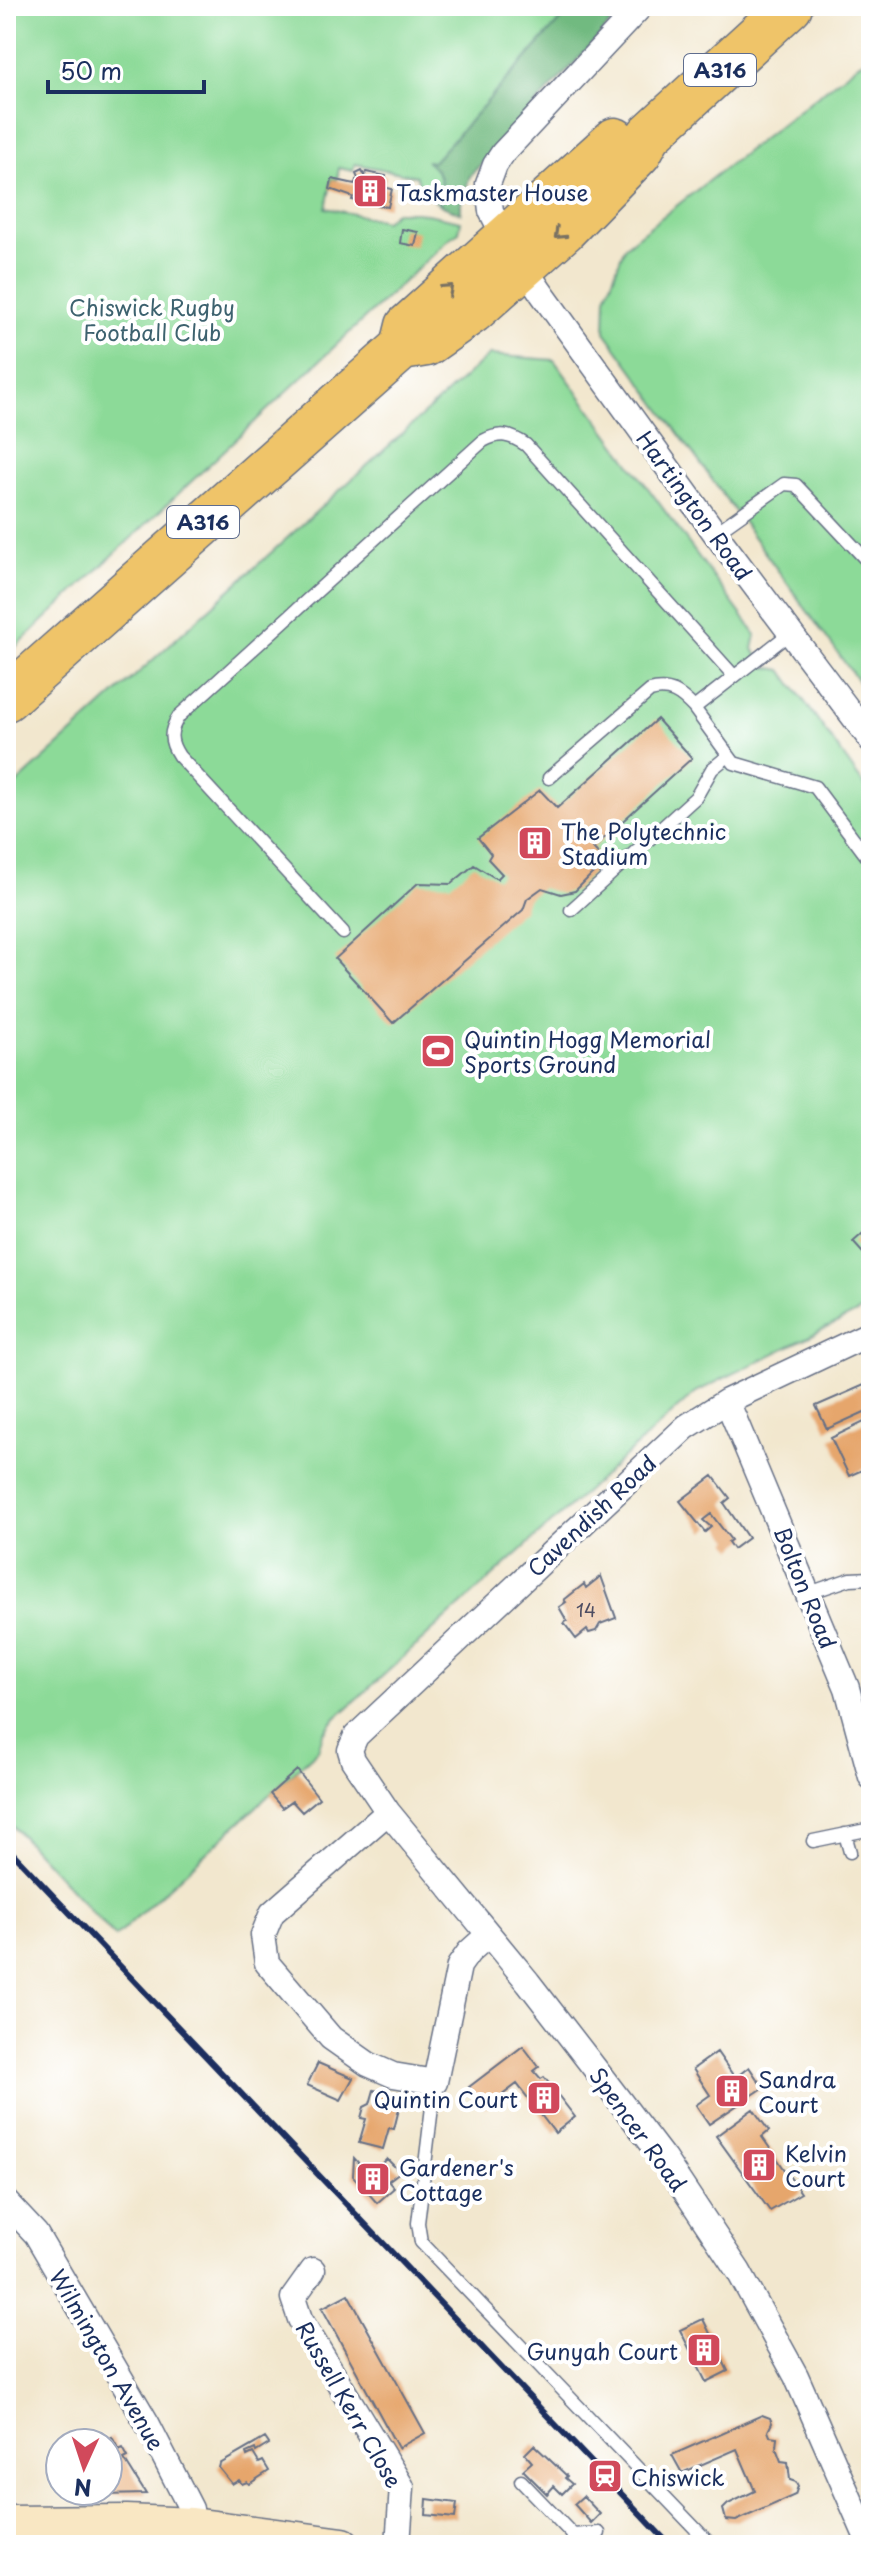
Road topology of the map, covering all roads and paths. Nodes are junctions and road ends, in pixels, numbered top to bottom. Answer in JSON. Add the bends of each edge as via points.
{"nodes":[{"id":1,"x":641,"y":6,"type":"edge"},
{"id":2,"x":790,"y":6,"type":"edge"},
{"id":3,"x":514,"y":252,"type":"junction"},
{"id":4,"x":715,"y":533,"type":"junction"},
{"id":5,"x":871,"y":565,"type":"edge"},
{"id":6,"x":790,"y":633,"type":"junction"},
{"id":7,"x":734,"y":676,"type":"junction"},
{"id":8,"x":6,"y":699,"type":"edge"},
{"id":9,"x":694,"y":708,"type":"junction"},
{"id":10,"x":871,"y":739,"type":"edge"},
{"id":11,"x":728,"y":756,"type":"junction"},
{"id":12,"x":549,"y":778,"type":"dead end"},
{"id":13,"x":871,"y":862,"type":"edge"},
{"id":14,"x":571,"y":910,"type":"dead end"},
{"id":15,"x":343,"y":933,"type":"dead end"},
{"id":16,"x":871,"y":1333,"type":"edge"},
{"id":17,"x":727,"y":1401,"type":"junction"},
{"id":18,"x":871,"y":1578,"type":"edge"},
{"id":19,"x":809,"y":1593,"type":"junction"},
{"id":20,"x":350,"y":1750,"type":"joint"},
{"id":21,"x":871,"y":1777,"type":"edge"},
{"id":22,"x":388,"y":1812,"type":"junction"},
{"id":23,"x":871,"y":1829,"type":"edge"},
{"id":24,"x":845,"y":1834,"type":"junction"},
{"id":25,"x":813,"y":1841,"type":"dead end"},
{"id":26,"x":850,"y":1852,"type":"dead end"},
{"id":27,"x":488,"y":1935,"type":"junction"},
{"id":28,"x":435,"y":2082,"type":"junction"},
{"id":29,"x":6,"y":2202,"type":"edge"},
{"id":30,"x":313,"y":2270,"type":"dead end"},
{"id":31,"x":521,"y":2481,"type":"dead end"},
{"id":32,"x":6,"y":2523,"type":"edge"},
{"id":33,"x":192,"y":2525,"type":"junction"},
{"id":34,"x":599,"y":2533,"type":"dead end"},
{"id":35,"x":573,"y":2540,"type":"edge"},
{"id":36,"x":343,"y":2545,"type":"edge"},
{"id":37,"x":398,"y":2545,"type":"edge"},
{"id":38,"x":711,"y":2545,"type":"edge"},
{"id":39,"x":870,"y":2545,"type":"edge"}],
"edges":[{"from":1,"to":3,"type":"street","name":"Hartington Road","via":[[495,165],[489,199]]},
{"from":2,"to":3,"type":"highway","number":"A316","via":[[649,135],[622,134]]},
{"from":3,"to":4,"type":"street","name":"Hartington Road"},
{"from":3,"to":8,"type":"highway","number":"A316","via":[[408,326],[402,348]]},
{"from":4,"to":5,"type":"lane","via":[[784,484],[796,485]]},
{"from":4,"to":6,"type":"street","name":"Hartington Road"},
{"from":6,"to":7,"type":"lane"},
{"from":6,"to":10,"type":"street","name":"Hartington Road"},
{"from":7,"to":9,"type":"lane"},
{"from":7,"to":15,"type":"lane","via":[[526,445],[504,434],[483,441],[172,726],[170,738],[179,756]]},
{"from":9,"to":11,"type":"lane"},
{"from":9,"to":12,"type":"lane","via":[[676,692],[650,691]]},
{"from":11,"to":13,"type":"lane","via":[[740,765],[815,787]]},
{"from":11,"to":14,"type":"lane","via":[[712,769],[696,797]]},
{"from":16,"to":17,"type":"street","name":"Cavendish Road"},
{"from":17,"to":19,"type":"street","name":"Bolton Road"},
{"from":17,"to":20,"type":"street","name":"Cavendish Road","via":[[686,1427],[356,1736]]},
{"from":18,"to":19,"type":"lane"},
{"from":19,"to":21,"type":"street","name":"Bolton Road","via":[[847,1688]]},
{"from":20,"to":22,"type":"street","name":"Spencer Road"},
{"from":22,"to":27,"type":"street","name":"Spencer Road"},
{"from":22,"to":28,"type":"street","via":[[272,1913],[263,1951],[267,1963],[345,2049],[393,2075]]},
{"from":23,"to":24,"type":"lane"},
{"from":24,"to":25,"type":"lane"},
{"from":24,"to":26,"type":"lane"},
{"from":27,"to":28,"type":"street","via":[[459,1966]]},
{"from":27,"to":39,"type":"street","name":"Spencer Road","via":[[664,2159],[739,2272],[796,2376]]},
{"from":28,"to":38,"type":"lane","via":[[418,2223],[421,2242]]},
{"from":29,"to":33,"type":"street","name":"Wilmington Avenue","via":[[36,2234],[147,2423],[191,2509]]},
{"from":30,"to":37,"type":"street","name":"Russell Kerr Close","via":[[293,2298],[300,2319],[402,2487]]},
{"from":31,"to":35,"type":"lane"},
{"from":32,"to":33,"type":"street"},
{"from":33,"to":36,"type":"street"},
{"from":34,"to":35,"type":"lane"}]}
